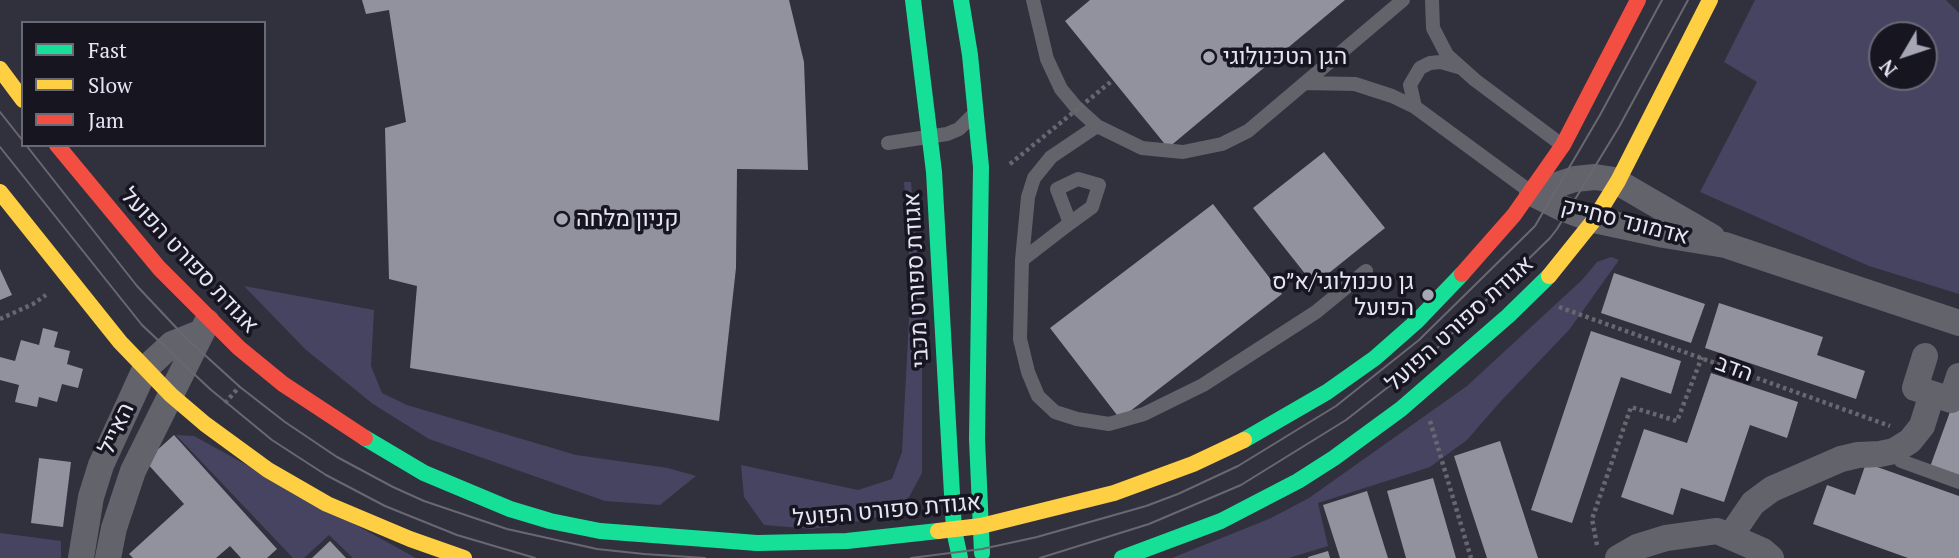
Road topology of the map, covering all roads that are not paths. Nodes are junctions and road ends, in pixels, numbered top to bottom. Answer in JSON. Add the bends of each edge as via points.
{"nodes":[{"id":1,"x":913,"y":0,"type":"edge"},
{"id":2,"x":961,"y":0,"type":"edge"},
{"id":3,"x":1033,"y":0,"type":"edge"},
{"id":4,"x":1404,"y":0,"type":"edge"},
{"id":5,"x":1432,"y":0,"type":"edge"},
{"id":6,"x":1638,"y":0,"type":"edge"},
{"id":7,"x":1710,"y":0,"type":"edge"},
{"id":8,"x":1459,"y":67,"type":"junction"},
{"id":9,"x":0,"y":69,"type":"edge"},
{"id":10,"x":1306,"y":83,"type":"junction"},
{"id":11,"x":21,"y":97,"type":"edge"},
{"id":12,"x":1415,"y":107,"type":"junction"},
{"id":13,"x":976,"y":109,"type":"junction"},
{"id":14,"x":1097,"y":126,"type":"junction"},
{"id":15,"x":930,"y":137,"type":"junction"},
{"id":16,"x":888,"y":143,"type":"dead end"},
{"id":17,"x":1563,"y":145,"type":"junction"},
{"id":18,"x":59,"y":147,"type":"edge"},
{"id":19,"x":1618,"y":181,"type":"junction"},
{"id":20,"x":0,"y":192,"type":"edge"},
{"id":21,"x":1532,"y":193,"type":"junction"},
{"id":22,"x":1594,"y":219,"type":"junction"},
{"id":23,"x":1070,"y":223,"type":"dead end"},
{"id":24,"x":1725,"y":245,"type":"junction"},
{"id":25,"x":1021,"y":260,"type":"junction"},
{"id":26,"x":1366,"y":271,"type":"dead end"},
{"id":27,"x":1959,"y":323,"type":"edge"},
{"id":28,"x":205,"y":326,"type":"junction"},
{"id":29,"x":1925,"y":356,"type":"dead end"},
{"id":30,"x":145,"y":369,"type":"junction"},
{"id":31,"x":1959,"y":376,"type":"edge"},
{"id":32,"x":1932,"y":394,"type":"junction"},
{"id":33,"x":171,"y":395,"type":"junction"},
{"id":34,"x":335,"y":420,"type":"junction"},
{"id":35,"x":1905,"y":443,"type":"junction"},
{"id":36,"x":1959,"y":482,"type":"edge"},
{"id":37,"x":981,"y":526,"type":"junction"},
{"id":38,"x":954,"y":530,"type":"junction"},
{"id":39,"x":1731,"y":535,"type":"junction"},
{"id":40,"x":81,"y":558,"type":"edge"},
{"id":41,"x":108,"y":558,"type":"edge"},
{"id":42,"x":464,"y":558,"type":"edge"},
{"id":43,"x":960,"y":558,"type":"edge"},
{"id":44,"x":981,"y":558,"type":"edge"},
{"id":45,"x":1122,"y":558,"type":"edge"},
{"id":46,"x":1618,"y":558,"type":"edge"},
{"id":47,"x":1771,"y":558,"type":"edge"}],
"edges":[{"from":1,"to":15,"type":"street","name":"אגודת ספורט מכבי"},
{"from":2,"to":13,"type":"street"},
{"from":3,"to":14,"type":"lane","via":[[1047,59],[1061,89]]},
{"from":4,"to":10,"type":"lane"},
{"from":5,"to":8,"type":"lane","via":[[1433,28]]},
{"from":6,"to":17,"type":"street","name":"אגודת ספורט הפועל"},
{"from":7,"to":19,"type":"street","name":"אגודת ספורט הפועל"},
{"from":8,"to":12,"type":"lane","via":[[1441,62],[1420,68],[1410,85]]},
{"from":8,"to":17,"type":"lane"},
{"from":9,"to":11,"type":"street"},
{"from":10,"to":12,"type":"lane","via":[[1355,84]]},
{"from":10,"to":14,"type":"lane","via":[[1248,131],[1222,144],[1183,152],[1142,148]]},
{"from":12,"to":21,"type":"lane"},
{"from":13,"to":15,"type":"lane","via":[[959,129]]},
{"from":13,"to":37,"type":"street","via":[[981,167],[977,439]]},
{"from":14,"to":25,"type":"lane","via":[[1051,157],[1034,178]]},
{"from":15,"to":16,"type":"lane"},
{"from":15,"to":38,"type":"street","name":"אגודת ספורט מכבי"},
{"from":17,"to":21,"type":"street","name":"אגודת ספורט הפועל"},
{"from":18,"to":28,"type":"street","name":"אגודת ספורט הפועל"},
{"from":19,"to":21,"type":"street","name":"אדמונד סחייק","via":[[1582,178]]},
{"from":19,"to":22,"type":"street","name":"אגודת ספורט הפועל"},
{"from":19,"to":24,"type":"street","name":"אדמונד סחייק"},
{"from":20,"to":30,"type":"street"},
{"from":21,"to":22,"type":"street","name":"אדמונד סחייק"},
{"from":21,"to":37,"type":"street","name":"אגודת ספורט הפועל","via":[[1417,321],[1375,358],[1286,417],[1154,478],[1067,506]]},
{"from":22,"to":24,"type":"street","name":"אדמונד סחייק"},
{"from":22,"to":45,"type":"street","name":"אגודת ספורט הפועל","via":[[1554,271],[1508,316],[1367,435],[1298,481],[1221,521]]},
{"from":23,"to":25,"type":"lane"},
{"from":24,"to":27,"type":"street","name":"אדמונד סחייק"},
{"from":25,"to":26,"type":"lane","via":[[1020,339],[1038,396],[1055,412],[1109,424],[1144,414],[1203,385],[1316,312]]},
{"from":28,"to":30,"type":"street","name":"האייל","via":[[166,348]]},
{"from":28,"to":33,"type":"street","name":"האייל"},
{"from":28,"to":34,"type":"street","name":"אגודת ספורט הפועל"},
{"from":28,"to":34,"type":"street","via":[[252,374],[297,405]]},
{"from":29,"to":32,"type":"street","via":[[1915,388]]},
{"from":30,"to":33,"type":"street"},
{"from":30,"to":40,"type":"street","name":"האייל","via":[[101,465]]},
{"from":31,"to":32,"type":"street","via":[[1951,400]]},
{"from":32,"to":35,"type":"street","via":[[1922,425]]},
{"from":33,"to":41,"type":"street","name":"האייל","via":[[133,471]]},
{"from":33,"to":42,"type":"street","via":[[268,470],[327,504]]},
{"from":34,"to":38,"type":"street","name":"אגודת ספורט הפועל","via":[[466,493],[550,521],[600,531],[765,543],[847,541]]},
{"from":35,"to":36,"type":"lane","via":[[1901,461]]},
{"from":35,"to":39,"type":"street","via":[[1880,454],[1841,459],[1772,489],[1753,503]]},
{"from":37,"to":38,"type":"street","name":"אגודת ספורט הפועל"},
{"from":37,"to":44,"type":"street"},
{"from":38,"to":43,"type":"street","name":"אגודת ספורט מכבי"},
{"from":39,"to":46,"type":"street","via":[[1717,531],[1666,538]]},
{"from":39,"to":47,"type":"street"}]}
